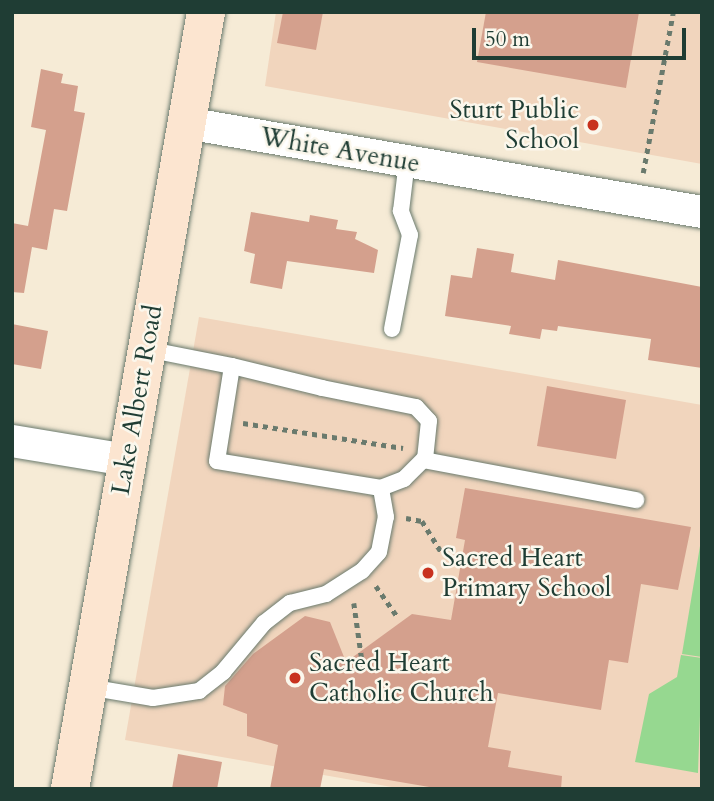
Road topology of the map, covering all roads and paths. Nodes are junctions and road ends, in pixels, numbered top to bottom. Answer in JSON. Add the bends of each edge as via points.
{"nodes":[{"id":1,"x":206,"y":12,"type":"edge"},
{"id":2,"x":673,"y":12,"type":"edge"},
{"id":3,"x":186,"y":124,"type":"junction"},
{"id":4,"x":407,"y":161,"type":"junction"},
{"id":5,"x":638,"y":201,"type":"junction"},
{"id":6,"x":702,"y":212,"type":"edge"},
{"id":7,"x":392,"y":329,"type":"dead end"},
{"id":8,"x":146,"y":349,"type":"junction"},
{"id":9,"x":232,"y":366,"type":"junction"},
{"id":10,"x":12,"y":441,"type":"edge"},
{"id":11,"x":127,"y":460,"type":"junction"},
{"id":12,"x":424,"y":460,"type":"junction"},
{"id":13,"x":381,"y":488,"type":"junction"},
{"id":14,"x":636,"y":500,"type":"dead end"},
{"id":15,"x":402,"y":517,"type":"dead end"},
{"id":16,"x":441,"y":552,"type":"dead end"},
{"id":17,"x":372,"y":579,"type":"dead end"},
{"id":18,"x":397,"y":616,"type":"dead end"},
{"id":19,"x":88,"y":687,"type":"junction"},
{"id":20,"x":70,"y":789,"type":"edge"}],
"edges":[{"from":1,"to":3,"type":"main road","name":"Lake Albert Road"},
{"from":2,"to":5,"type":"path"},
{"from":3,"to":4,"type":"street","name":"White Avenue"},
{"from":3,"to":8,"type":"main road","name":"Lake Albert Road"},
{"from":4,"to":5,"type":"street","name":"White Avenue"},
{"from":4,"to":7,"type":"lane","via":[[401,211],[410,235]]},
{"from":5,"to":6,"type":"street","name":"White Avenue"},
{"from":8,"to":9,"type":"lane"},
{"from":8,"to":11,"type":"main road","name":"Lake Albert Road"},
{"from":9,"to":12,"type":"lane","via":[[416,407],[429,421],[430,442]]},
{"from":9,"to":13,"type":"lane","via":[[217,461]]},
{"from":10,"to":11,"type":"street"},
{"from":11,"to":19,"type":"main road","name":"Lake Albert Road"},
{"from":12,"to":13,"type":"lane","via":[[404,479]]},
{"from":12,"to":14,"type":"lane"},
{"from":13,"to":19,"type":"lane","via":[[386,517],[379,552],[362,571],[327,594],[290,603],[272,616],[223,672],[199,691],[153,698]]},
{"from":15,"to":16,"type":"path","via":[[422,521]]},
{"from":17,"to":18,"type":"path"},
{"from":19,"to":20,"type":"main road","name":"Lake Albert Road"}]}
